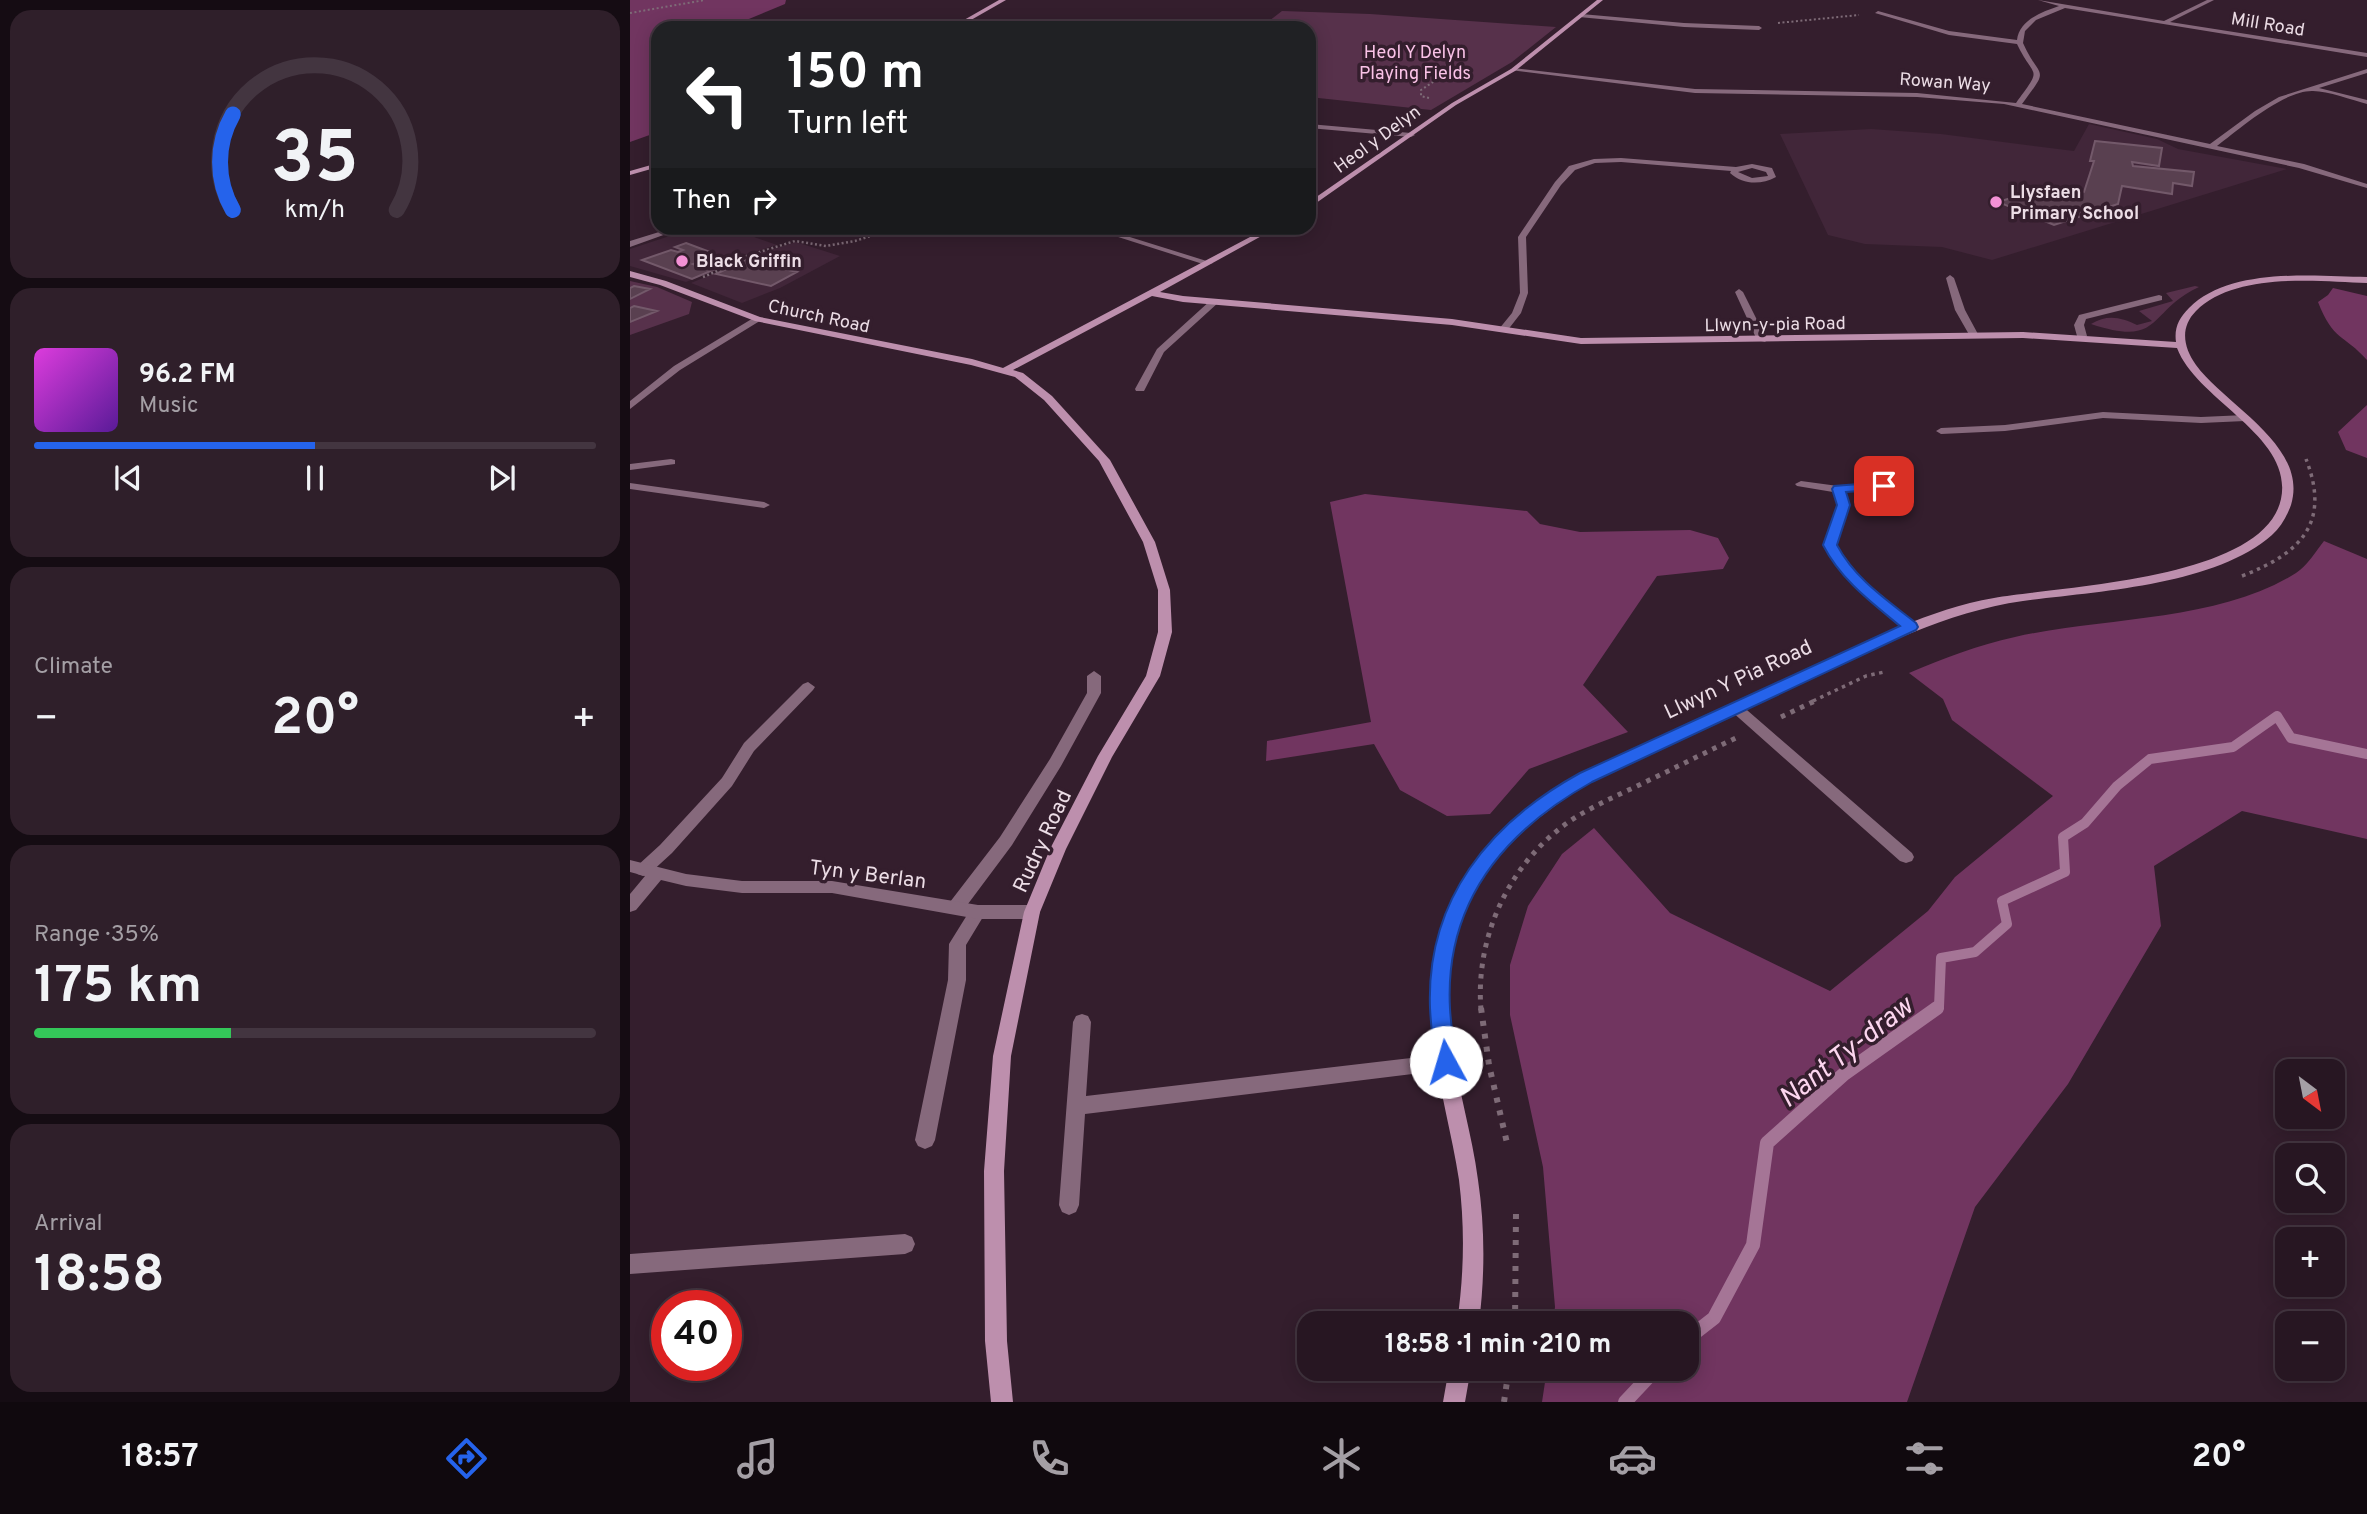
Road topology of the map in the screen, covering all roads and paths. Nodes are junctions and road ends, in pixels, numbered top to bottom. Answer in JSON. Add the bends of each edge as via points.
{"nodes":[{"id":1,"x":705,"y":0,"type":"edge"},
{"id":2,"x":1003,"y":0,"type":"edge"},
{"id":3,"x":1600,"y":0,"type":"edge"},
{"id":4,"x":2041,"y":0,"type":"edge"},
{"id":5,"x":2211,"y":0,"type":"edge"},
{"id":6,"x":2064,"y":6,"type":"junction"},
{"id":7,"x":630,"y":13,"type":"edge"},
{"id":8,"x":1878,"y":13,"type":"joint"},
{"id":9,"x":1581,"y":16,"type":"junction"},
{"id":10,"x":966,"y":21,"type":"edge"},
{"id":11,"x":2166,"y":22,"type":"junction"},
{"id":12,"x":1759,"y":28,"type":"joint"},
{"id":13,"x":2019,"y":42,"type":"junction"},
{"id":14,"x":2367,"y":55,"type":"edge"},
{"id":15,"x":1513,"y":70,"type":"junction"},
{"id":16,"x":2367,"y":71,"type":"edge"},
{"id":17,"x":2310,"y":88,"type":"junction"},
{"id":18,"x":2367,"y":102,"type":"edge"},
{"id":19,"x":2018,"y":104,"type":"junction"},
{"id":20,"x":1316,"y":127,"type":"edge"},
{"id":21,"x":1411,"y":135,"type":"junction"},
{"id":22,"x":2212,"y":146,"type":"junction"},
{"id":23,"x":651,"y":167,"type":"edge"},
{"id":24,"x":1736,"y":169,"type":"dead end"},
{"id":25,"x":630,"y":173,"type":"edge"},
{"id":26,"x":2367,"y":186,"type":"edge"},
{"id":27,"x":1316,"y":201,"type":"edge"},
{"id":28,"x":658,"y":235,"type":"edge"},
{"id":29,"x":873,"y":235,"type":"edge"},
{"id":30,"x":1117,"y":235,"type":"edge"},
{"id":31,"x":1259,"y":235,"type":"edge"},
{"id":32,"x":630,"y":244,"type":"edge"},
{"id":33,"x":1209,"y":263,"type":"junction"},
{"id":34,"x":630,"y":274,"type":"edge"},
{"id":35,"x":699,"y":278,"type":"dead end"},
{"id":36,"x":1950,"y":278,"type":"dead end"},
{"id":37,"x":2367,"y":280,"type":"edge"},
{"id":38,"x":1739,"y":292,"type":"dead end"},
{"id":39,"x":1153,"y":293,"type":"junction"},
{"id":40,"x":2159,"y":298,"type":"dead end"},
{"id":41,"x":1214,"y":302,"type":"junction"},
{"id":42,"x":758,"y":319,"type":"junction"},
{"id":43,"x":1504,"y":329,"type":"junction"},
{"id":44,"x":1974,"y":336,"type":"junction"},
{"id":45,"x":2082,"y":336,"type":"junction"},
{"id":46,"x":1762,"y":340,"type":"junction"},
{"id":47,"x":2179,"y":345,"type":"junction"},
{"id":48,"x":1006,"y":370,"type":"junction"},
{"id":49,"x":1140,"y":389,"type":"dead end"},
{"id":50,"x":630,"y":406,"type":"edge"},
{"id":51,"x":2245,"y":418,"type":"junction"},
{"id":52,"x":1941,"y":431,"type":"dead end"},
{"id":53,"x":671,"y":462,"type":"dead end"},
{"id":54,"x":630,"y":467,"type":"edge"},
{"id":55,"x":1801,"y":484,"type":"dead end"},
{"id":56,"x":630,"y":486,"type":"edge"},
{"id":57,"x":1884,"y":486,"type":"dead end"},
{"id":58,"x":1838,"y":489,"type":"junction"},
{"id":59,"x":764,"y":505,"type":"dead end"},
{"id":60,"x":1911,"y":627,"type":"junction"},
{"id":61,"x":1884,"y":672,"type":"dead end"},
{"id":62,"x":1094,"y":676,"type":"dead end"},
{"id":63,"x":808,"y":687,"type":"dead end"},
{"id":64,"x":1735,"y":707,"type":"junction"},
{"id":65,"x":1758,"y":728,"type":"junction"},
{"id":66,"x":1906,"y":857,"type":"dead end"},
{"id":67,"x":644,"y":870,"type":"edge"},
{"id":68,"x":630,"y":905,"type":"edge"},
{"id":69,"x":956,"y":907,"type":"junction"},
{"id":70,"x":978,"y":912,"type":"junction"},
{"id":71,"x":1032,"y":912,"type":"junction"},
{"id":72,"x":1082,"y":1022,"type":"dead end"},
{"id":73,"x":1446,"y":1062,"type":"junction"},
{"id":74,"x":1075,"y":1106,"type":"junction"},
{"id":75,"x":925,"y":1140,"type":"dead end"},
{"id":76,"x":1507,"y":1143,"type":"dead end"},
{"id":77,"x":1069,"y":1205,"type":"dead end"},
{"id":78,"x":1516,"y":1212,"type":"dead end"},
{"id":79,"x":905,"y":1244,"type":"dead end"},
{"id":80,"x":630,"y":1264,"type":"edge"},
{"id":81,"x":1470,"y":1311,"type":"edge"},
{"id":82,"x":1515,"y":1311,"type":"edge"},
{"id":83,"x":1458,"y":1381,"type":"edge"},
{"id":84,"x":1507,"y":1381,"type":"edge"},
{"id":85,"x":1002,"y":1402,"type":"edge"},
{"id":86,"x":1454,"y":1402,"type":"edge"},
{"id":87,"x":1504,"y":1402,"type":"edge"}],
"edges":[{"from":1,"to":7,"type":"path"},
{"from":2,"to":10,"type":"street"},
{"from":3,"to":9,"type":"street","name":"Heol y Delyn"},
{"from":4,"to":6,"type":"street","name":"Mill Road"},
{"from":5,"to":11,"type":"street"},
{"from":6,"to":11,"type":"street","name":"Mill Road"},
{"from":6,"to":13,"type":"street","via":[[2029,24]]},
{"from":8,"to":12,"type":"path"},
{"from":8,"to":13,"type":"street","via":[[1949,33]]},
{"from":9,"to":12,"type":"street"},
{"from":9,"to":15,"type":"street","name":"Heol y Delyn"},
{"from":11,"to":14,"type":"street","name":"Mill Road"},
{"from":13,"to":19,"type":"street","via":[[2038,72],[2037,83]]},
{"from":15,"to":19,"type":"street","name":"Rowan Way","via":[[1695,91],[1925,95]]},
{"from":15,"to":21,"type":"street","name":"Heol y Delyn"},
{"from":16,"to":17,"type":"street"},
{"from":17,"to":18,"type":"street"},
{"from":17,"to":22,"type":"street","via":[[2265,106]]},
{"from":19,"to":22,"type":"street","name":"Rowan Way"},
{"from":20,"to":21,"type":"street"},
{"from":21,"to":27,"type":"street","name":"Heol y Delyn"},
{"from":22,"to":26,"type":"street","name":"Rowan Way"},
{"from":23,"to":25,"type":"street"},
{"from":24,"to":43,"type":"street","via":[[1621,160],[1572,168],[1522,237],[1524,293]]},
{"from":28,"to":32,"type":"street"},
{"from":29,"to":35,"type":"path","via":[[826,246],[795,241],[724,262],[722,269]]},
{"from":30,"to":33,"type":"street"},
{"from":31,"to":33,"type":"street"},
{"from":33,"to":39,"type":"street"},
{"from":34,"to":42,"type":"street","name":"Church Road"},
{"from":36,"to":44,"type":"street"},
{"from":37,"to":47,"type":"street","via":[[2278,280],[2229,289],[2192,309],[2181,324]]},
{"from":38,"to":46,"type":"street"},
{"from":39,"to":41,"type":"street","name":"Llwyn-y-pia Road"},
{"from":39,"to":48,"type":"street"},
{"from":40,"to":45,"type":"street","via":[[2082,317]]},
{"from":41,"to":43,"type":"street","name":"Llwyn-y-pia Road"},
{"from":41,"to":49,"type":"street","via":[[1160,351]]},
{"from":42,"to":48,"type":"street","name":"Church Road"},
{"from":42,"to":50,"type":"street","via":[[677,368]]},
{"from":43,"to":46,"type":"street","name":"Llwyn-y-pia Road","via":[[1590,342]]},
{"from":44,"to":45,"type":"street","name":"Llwyn-y-pia Road"},
{"from":44,"to":46,"type":"street","name":"Llwyn-y-pia Road"},
{"from":45,"to":47,"type":"street","name":"Llwyn-y-pia Road"},
{"from":47,"to":51,"type":"street","name":"Llwyn Y Pia Road","via":[[2202,379]]},
{"from":48,"to":71,"type":"street","name":"Rudry Road","via":[[1048,398],[1104,460],[1149,542],[1164,590],[1165,632],[1153,676],[1105,756]]},
{"from":51,"to":52,"type":"street","via":[[2103,415]]},
{"from":51,"to":60,"type":"street","name":"Llwyn Y Pia Road","via":[[2264,437],[2289,484],[2284,509],[2271,531],[2242,551],[2194,570],[1993,602]]},
{"from":53,"to":54,"type":"street"},
{"from":55,"to":58,"type":"street"},
{"from":56,"to":59,"type":"street"},
{"from":57,"to":58,"type":"street"},
{"from":58,"to":60,"type":"street","via":[[1844,505],[1830,545],[1860,586]]},
{"from":60,"to":64,"type":"street","name":"Llwyn Y Pia Road"},
{"from":61,"to":65,"type":"path","via":[[1866,676]]},
{"from":62,"to":69,"type":"street","via":[[1094,693],[1056,762],[1006,841]]},
{"from":63,"to":67,"type":"street"},
{"from":64,"to":65,"type":"street"},
{"from":64,"to":73,"type":"street","name":"Llwyn Y Pia Road","via":[[1551,797],[1497,843],[1467,887],[1450,928],[1440,1007]]},
{"from":65,"to":66,"type":"street"},
{"from":65,"to":76,"type":"path","via":[[1590,809],[1562,827],[1517,874],[1491,925],[1480,983]]},
{"from":67,"to":68,"type":"street"},
{"from":67,"to":69,"type":"street","name":"Tyn y Berlan","via":[[742,887],[832,887]]},
{"from":69,"to":70,"type":"street","name":"Tyn y Berlan"},
{"from":70,"to":71,"type":"street","name":"Tyn y Berlan"},
{"from":70,"to":75,"type":"street","via":[[958,944],[957,980]]},
{"from":71,"to":85,"type":"street","name":"Rudry Road","via":[[1002,1056],[995,1158],[996,1341]]},
{"from":72,"to":74,"type":"street"},
{"from":73,"to":74,"type":"street"},
{"from":73,"to":81,"type":"street","name":"Llwyn Y Pia Road","via":[[1466,1162],[1472,1223]]},
{"from":74,"to":77,"type":"street"},
{"from":78,"to":82,"type":"path"},
{"from":79,"to":80,"type":"street"},
{"from":83,"to":86,"type":"street"},
{"from":84,"to":87,"type":"path"}]}
